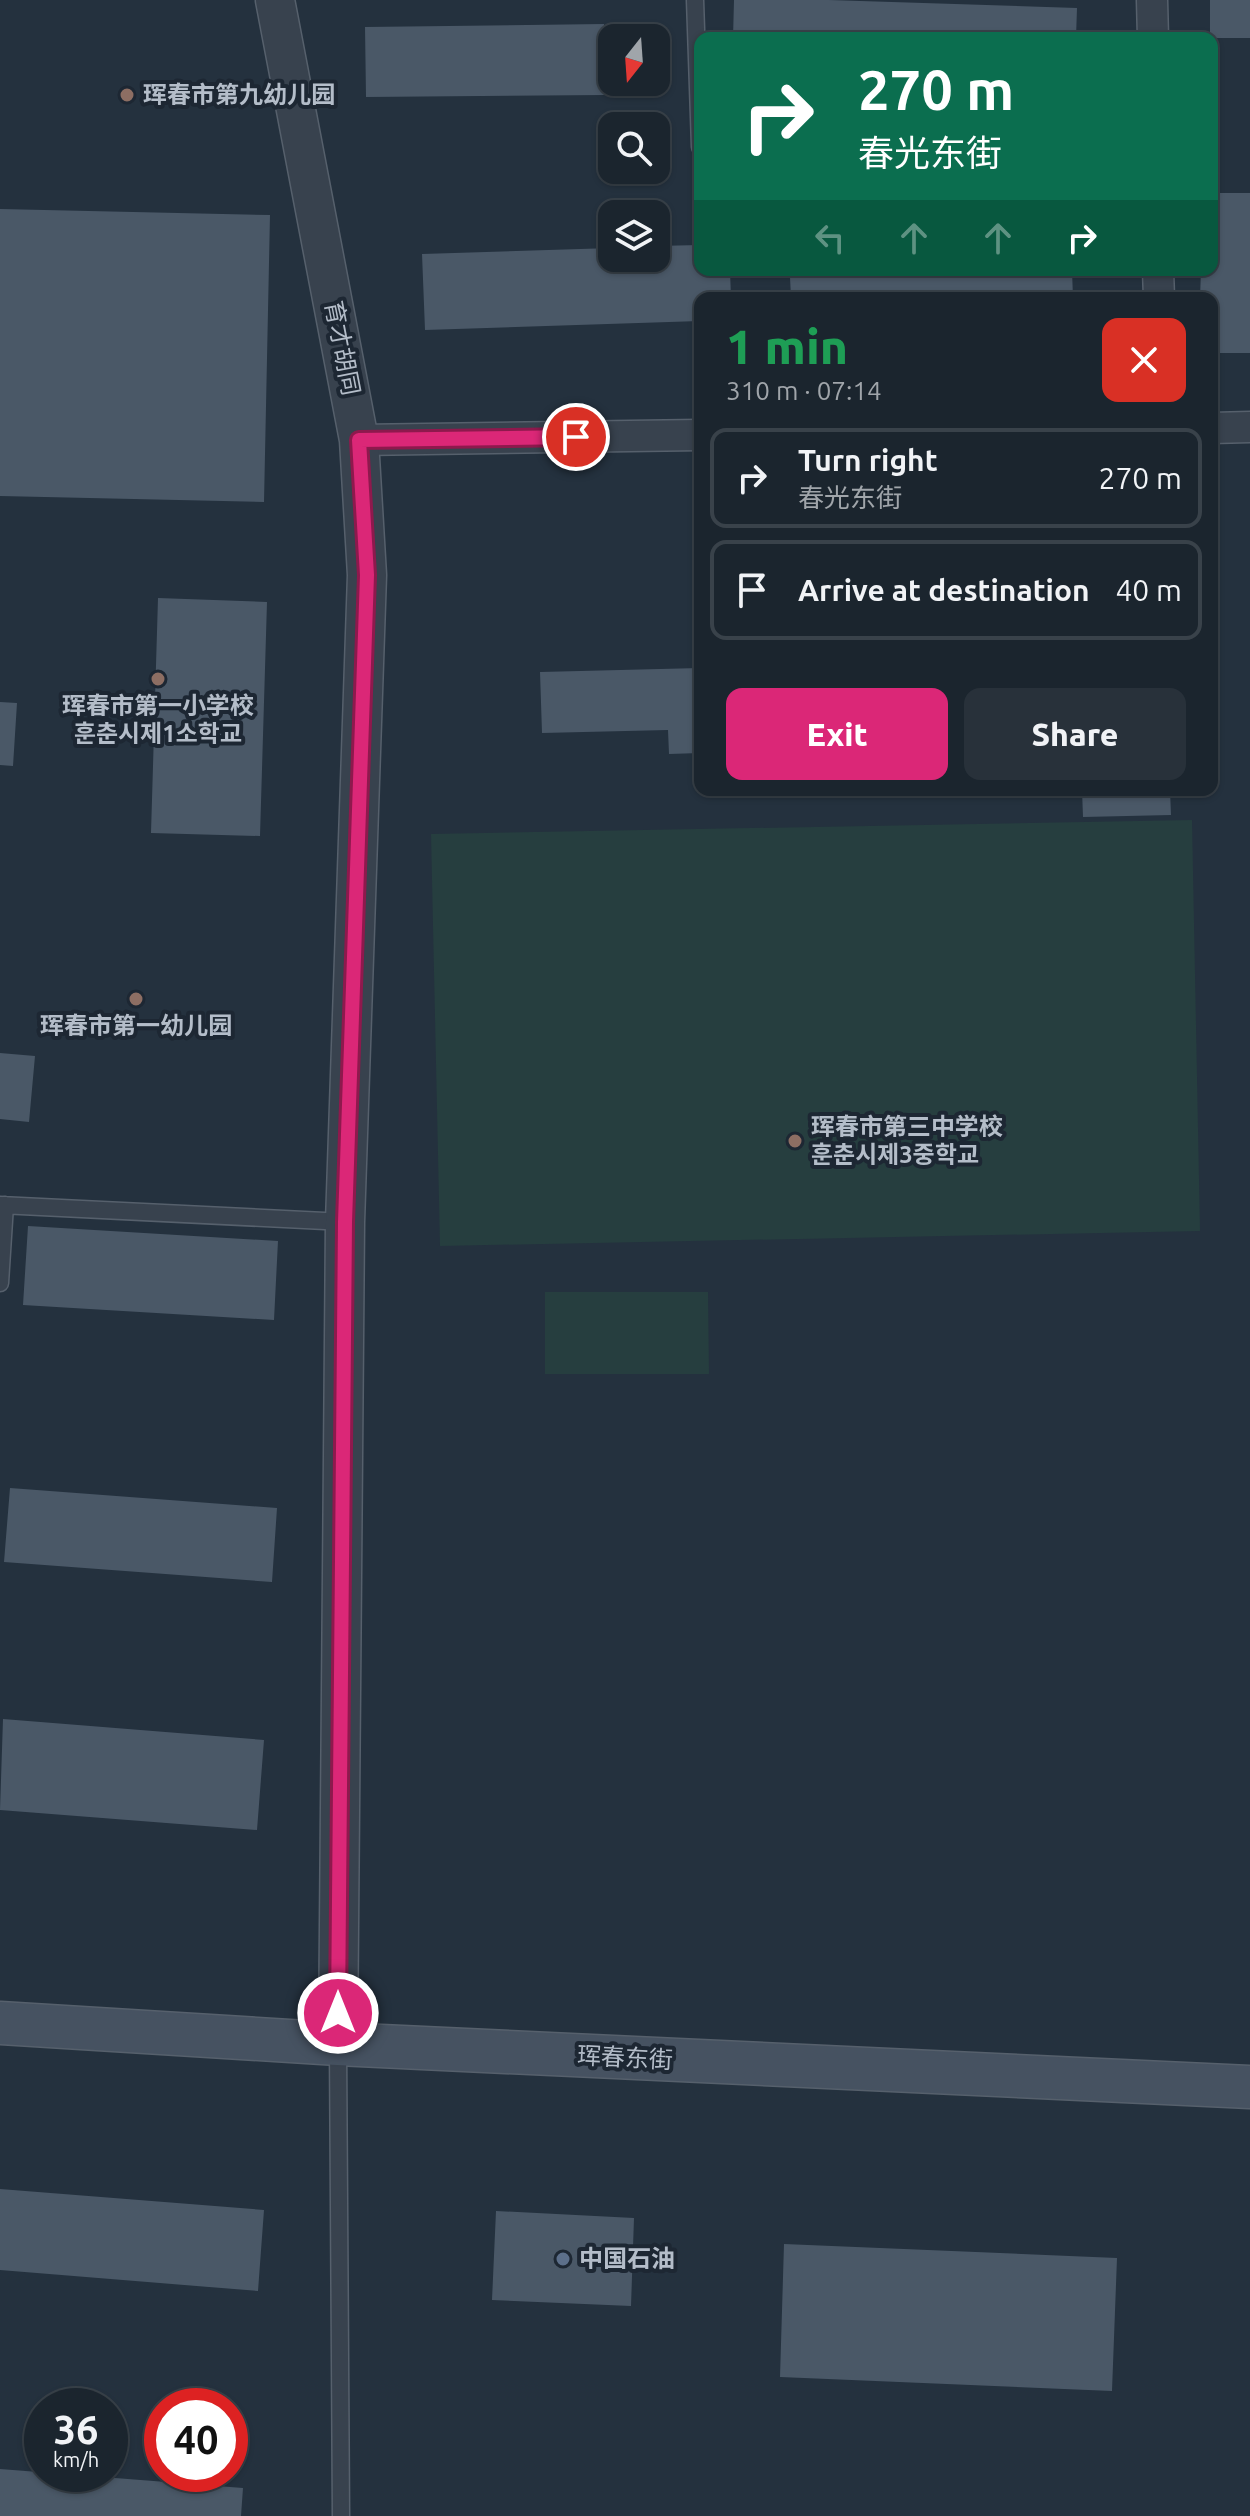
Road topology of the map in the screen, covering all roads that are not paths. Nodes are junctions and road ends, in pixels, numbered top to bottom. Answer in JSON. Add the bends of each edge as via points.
{"nodes":[{"id":1,"x":275,"y":0,"type":"edge"},
{"id":2,"x":695,"y":0,"type":"edge"},
{"id":3,"x":1152,"y":0,"type":"edge"},
{"id":4,"x":696,"y":32,"type":"edge"},
{"id":5,"x":1153,"y":32,"type":"edge"},
{"id":6,"x":1250,"y":427,"type":"edge"},
{"id":7,"x":1218,"y":428,"type":"edge"},
{"id":8,"x":694,"y":435,"type":"edge"},
{"id":9,"x":359,"y":440,"type":"junction"},
{"id":10,"x":2,"y":1205,"type":"edge"},
{"id":11,"x":345,"y":1222,"type":"junction"},
{"id":12,"x":0,"y":1283,"type":"edge"},
{"id":13,"x":0,"y":2023,"type":"edge"},
{"id":14,"x":338,"y":2044,"type":"junction"},
{"id":15,"x":1250,"y":2087,"type":"edge"},
{"id":16,"x":341,"y":2516,"type":"edge"}],
"edges":[{"from":1,"to":9,"type":"street","name":"育才胡同"},
{"from":2,"to":4,"type":"lane"},
{"from":3,"to":5,"type":"street"},
{"from":6,"to":7,"type":"street"},
{"from":8,"to":9,"type":"street"},
{"from":9,"to":11,"type":"street","name":"育才胡同","via":[[367,575]]},
{"from":10,"to":11,"type":"lane"},
{"from":10,"to":12,"type":"lane"},
{"from":11,"to":14,"type":"street","name":"育才胡同"},
{"from":13,"to":14,"type":"main road","name":"珲春东街"},
{"from":14,"to":15,"type":"main road","name":"珲春东街"},
{"from":14,"to":16,"type":"lane"}]}
